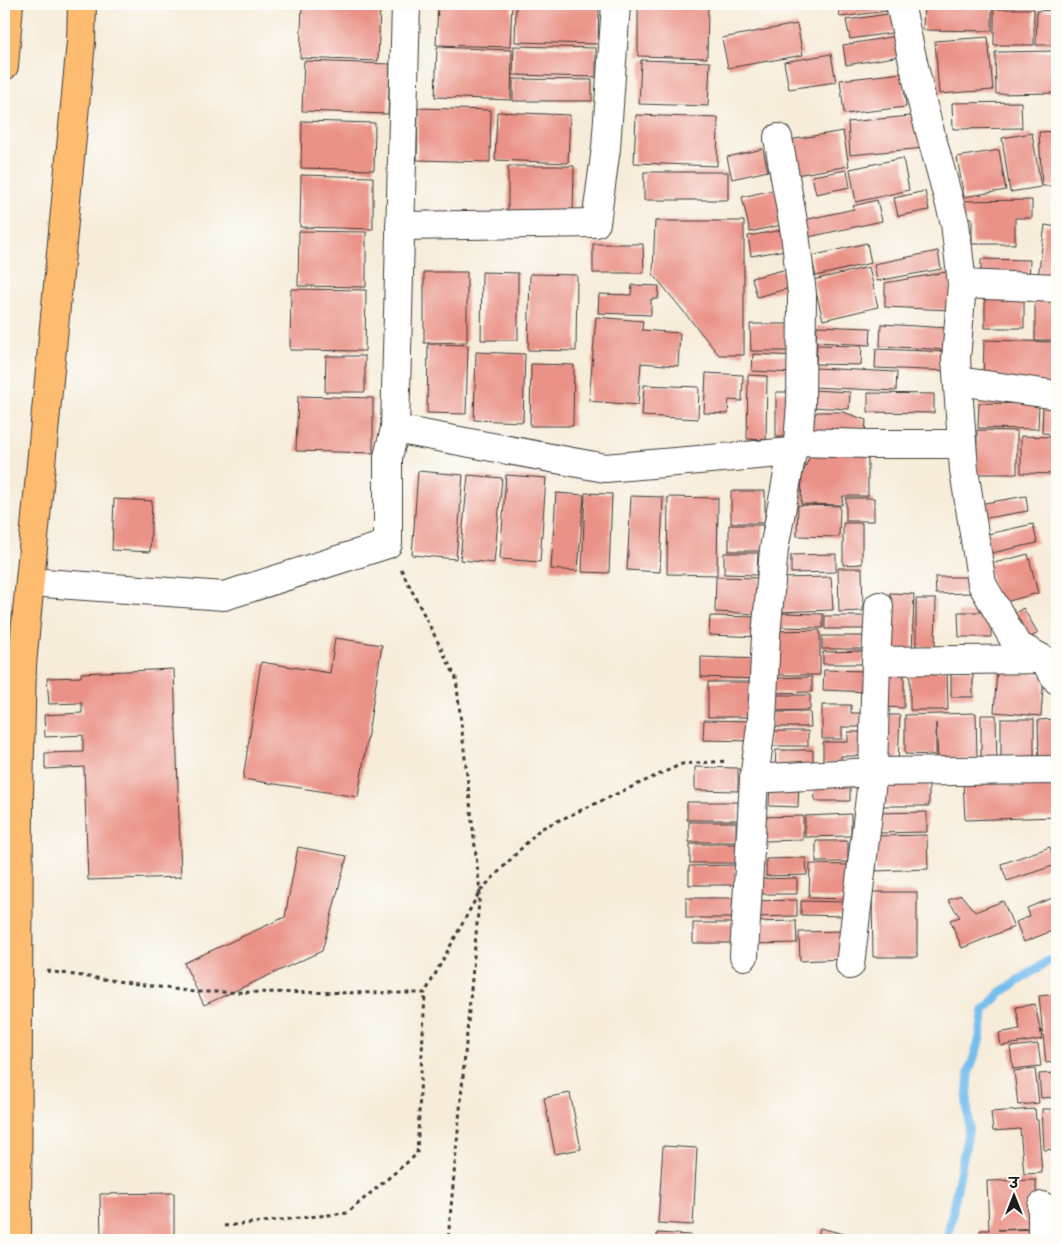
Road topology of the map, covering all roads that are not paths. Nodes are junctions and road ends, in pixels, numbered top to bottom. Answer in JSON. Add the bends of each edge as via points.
{"nodes":[{"id":1,"x":8,"y":4,"type":"edge"},
{"id":2,"x":82,"y":4,"type":"edge"},
{"id":3,"x":406,"y":4,"type":"edge"},
{"id":4,"x":616,"y":4,"type":"edge"},
{"id":5,"x":900,"y":4,"type":"edge"},
{"id":6,"x":4,"y":66,"type":"edge"},
{"id":7,"x":778,"y":138,"type":"dead end"},
{"id":8,"x":400,"y":226,"type":"junction"},
{"id":9,"x":962,"y":284,"type":"junction"},
{"id":10,"x":1057,"y":288,"type":"edge"},
{"id":11,"x":958,"y":381,"type":"junction"},
{"id":12,"x":1057,"y":395,"type":"edge"},
{"id":13,"x":395,"y":429,"type":"junction"},
{"id":14,"x":962,"y":444,"type":"junction"},
{"id":15,"x":795,"y":447,"type":"junction"},
{"id":16,"x":30,"y":582,"type":"junction"},
{"id":17,"x":879,"y":606,"type":"dead end"},
{"id":18,"x":876,"y":661,"type":"junction"},
{"id":19,"x":1050,"y":669,"type":"edge"},
{"id":20,"x":755,"y":770,"type":"junction"},
{"id":21,"x":1057,"y":770,"type":"edge"},
{"id":22,"x":873,"y":772,"type":"junction"},
{"id":23,"x":744,"y":956,"type":"dead end"},
{"id":24,"x":850,"y":965,"type":"dead end"},
{"id":25,"x":1042,"y":1206,"type":"dead end"},
{"id":26,"x":17,"y":1240,"type":"edge"},
{"id":27,"x":1042,"y":1240,"type":"edge"}],
"edges":[{"from":1,"to":6,"type":"main road"},
{"from":2,"to":16,"type":"main road"},
{"from":3,"to":8,"type":"street"},
{"from":4,"to":8,"type":"street","via":[[606,148],[596,223]]},
{"from":5,"to":9,"type":"street","via":[[923,106],[955,223]]},
{"from":7,"to":15,"type":"street","via":[[802,294],[801,404]]},
{"from":8,"to":13,"type":"street"},
{"from":9,"to":10,"type":"street"},
{"from":9,"to":11,"type":"street","via":[[956,359]]},
{"from":11,"to":12,"type":"street"},
{"from":11,"to":14,"type":"street"},
{"from":13,"to":15,"type":"street","via":[[606,468]]},
{"from":13,"to":16,"type":"street","via":[[388,457],[388,544],[224,596]]},
{"from":14,"to":15,"type":"street"},
{"from":14,"to":19,"type":"street","via":[[982,584],[1017,645]]},
{"from":15,"to":20,"type":"street","via":[[774,549],[762,718]]},
{"from":16,"to":26,"type":"main road","via":[[22,665],[19,794]]},
{"from":17,"to":18,"type":"street"},
{"from":18,"to":19,"type":"street"},
{"from":18,"to":22,"type":"street"},
{"from":20,"to":22,"type":"street"},
{"from":20,"to":23,"type":"street"},
{"from":21,"to":22,"type":"street"},
{"from":22,"to":24,"type":"street"},
{"from":25,"to":27,"type":"street"}]}
